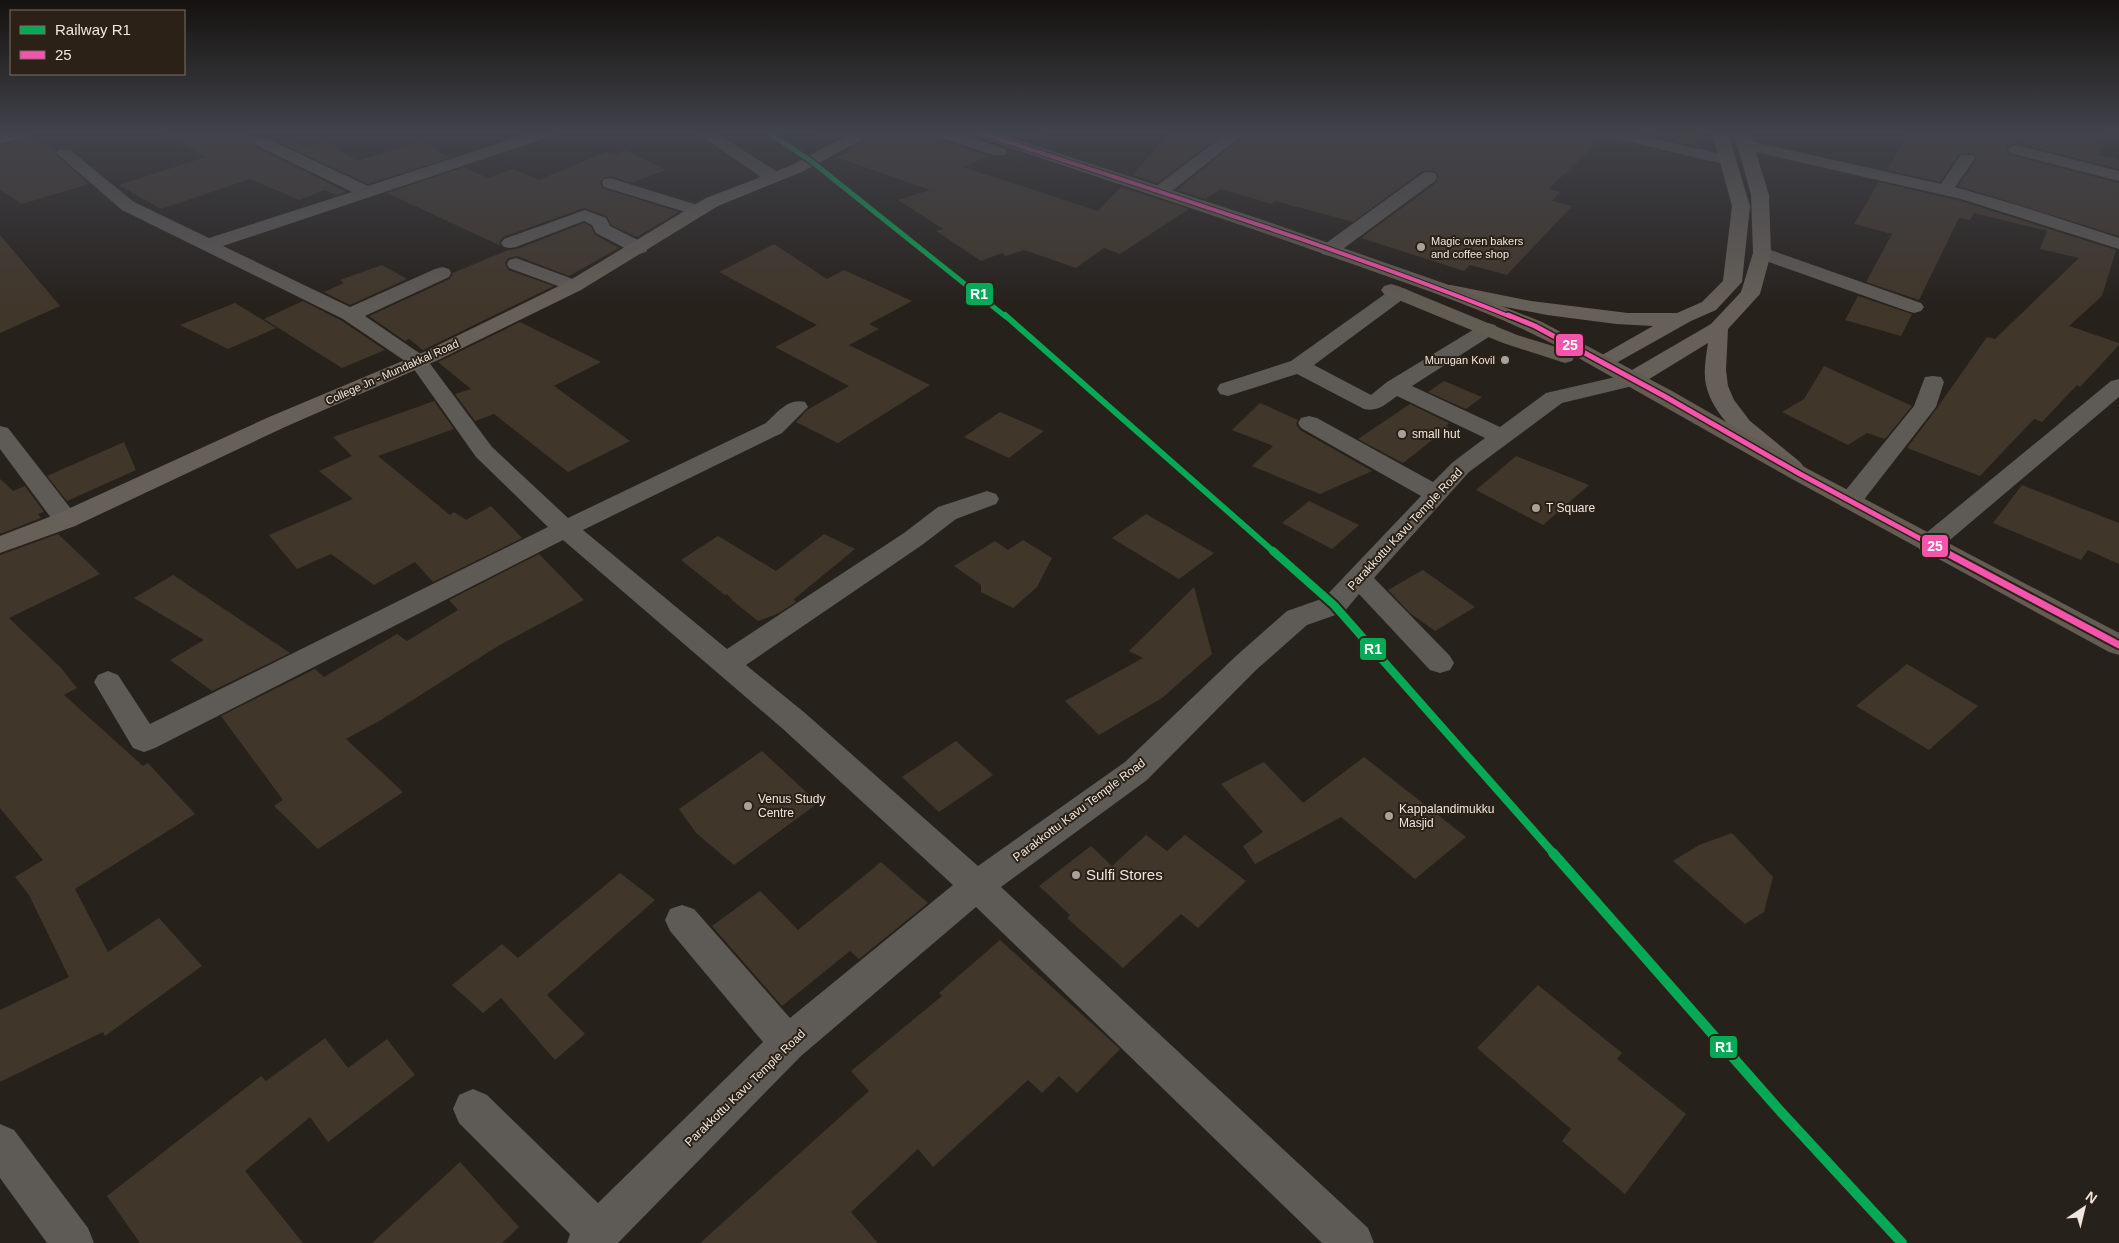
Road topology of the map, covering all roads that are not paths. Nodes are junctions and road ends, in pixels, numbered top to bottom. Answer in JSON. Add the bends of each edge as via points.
{"nodes":[{"id":1,"x":110,"y":191,"type":"edge"},
{"id":2,"x":369,"y":191,"type":"edge"},
{"id":3,"x":635,"y":191,"type":"edge"},
{"id":4,"x":739,"y":191,"type":"edge"},
{"id":5,"x":1116,"y":191,"type":"edge"},
{"id":6,"x":1161,"y":191,"type":"edge"},
{"id":7,"x":1410,"y":191,"type":"edge"},
{"id":8,"x":1737,"y":191,"type":"edge"},
{"id":9,"x":1759,"y":191,"type":"edge"},
{"id":10,"x":1949,"y":191,"type":"edge"},
{"id":11,"x":366,"y":192,"type":"joint"},
{"id":12,"x":698,"y":211,"type":"junction"},
{"id":13,"x":510,"y":244,"type":"dead end"},
{"id":14,"x":2119,"y":244,"type":"edge"},
{"id":15,"x":207,"y":245,"type":"junction"},
{"id":16,"x":639,"y":248,"type":"junction"},
{"id":17,"x":1329,"y":250,"type":"junction"},
{"id":18,"x":1762,"y":253,"type":"junction"},
{"id":19,"x":516,"y":264,"type":"dead end"},
{"id":20,"x":442,"y":273,"type":"dead end"},
{"id":21,"x":1343,"y":273,"type":"dead end"},
{"id":22,"x":1371,"y":283,"type":"dead end"},
{"id":23,"x":574,"y":286,"type":"junction"},
{"id":24,"x":1442,"y":289,"type":"junction"},
{"id":25,"x":1399,"y":293,"type":"junction"},
{"id":26,"x":1914,"y":307,"type":"dead end"},
{"id":27,"x":350,"y":315,"type":"junction"},
{"id":28,"x":1684,"y":317,"type":"junction"},
{"id":29,"x":1718,"y":328,"type":"junction"},
{"id":30,"x":1488,"y":329,"type":"junction"},
{"id":31,"x":418,"y":361,"type":"junction"},
{"id":32,"x":1602,"y":362,"type":"junction"},
{"id":33,"x":1299,"y":366,"type":"junction"},
{"id":34,"x":1633,"y":379,"type":"junction"},
{"id":35,"x":1933,"y":382,"type":"dead end"},
{"id":36,"x":2119,"y":386,"type":"edge"},
{"id":37,"x":1395,"y":388,"type":"junction"},
{"id":38,"x":1228,"y":389,"type":"dead end"},
{"id":39,"x":797,"y":407,"type":"dead end"},
{"id":40,"x":1309,"y":423,"type":"dead end"},
{"id":41,"x":0,"y":433,"type":"edge"},
{"id":42,"x":1502,"y":437,"type":"junction"},
{"id":43,"x":1800,"y":474,"type":"junction"},
{"id":44,"x":1436,"y":494,"type":"junction"},
{"id":45,"x":987,"y":499,"type":"dead end"},
{"id":46,"x":1850,"y":501,"type":"junction"},
{"id":47,"x":66,"y":520,"type":"junction"},
{"id":48,"x":564,"y":529,"type":"junction"},
{"id":49,"x":1929,"y":544,"type":"junction"},
{"id":50,"x":0,"y":545,"type":"edge"},
{"id":51,"x":1359,"y":578,"type":"junction"},
{"id":52,"x":2119,"y":645,"type":"edge"},
{"id":53,"x":1440,"y":663,"type":"dead end"},
{"id":54,"x":726,"y":664,"type":"junction"},
{"id":55,"x":108,"y":682,"type":"dead end"},
{"id":56,"x":977,"y":885,"type":"junction"},
{"id":57,"x":682,"y":920,"type":"dead end"},
{"id":58,"x":788,"y":1043,"type":"junction"},
{"id":59,"x":473,"y":1109,"type":"dead end"},
{"id":60,"x":0,"y":1144,"type":"edge"},
{"id":61,"x":594,"y":1238,"type":"edge"},
{"id":62,"x":73,"y":1243,"type":"edge"},
{"id":63,"x":1353,"y":1243,"type":"edge"}],
"edges":[{"from":1,"to":15,"type":"street","via":[[128,206]]},
{"from":2,"to":11,"type":"street"},
{"from":3,"to":12,"type":"street"},
{"from":4,"to":12,"type":"main road","name":"College Jn - Mundakkal Road"},
{"from":5,"to":21,"type":"main road"},
{"from":6,"to":17,"type":"main road"},
{"from":7,"to":17,"type":"street"},
{"from":8,"to":28,"type":"main road","via":[[1741,206],[1732,282],[1709,306]]},
{"from":9,"to":18,"type":"main road"},
{"from":10,"to":14,"type":"street"},
{"from":11,"to":15,"type":"street"},
{"from":12,"to":16,"type":"main road","name":"College Jn - Mundakkal Road"},
{"from":13,"to":16,"type":"street","via":[[585,215],[600,222],[602,229]]},
{"from":15,"to":27,"type":"street"},
{"from":16,"to":23,"type":"main road","name":"College Jn - Mundakkal Road"},
{"from":17,"to":24,"type":"main road"},
{"from":18,"to":26,"type":"street"},
{"from":18,"to":29,"type":"main road","via":[[1750,294]]},
{"from":19,"to":23,"type":"street"},
{"from":20,"to":27,"type":"street"},
{"from":22,"to":25,"type":"main road"},
{"from":23,"to":31,"type":"main road","name":"College Jn - Mundakkal Road"},
{"from":24,"to":28,"type":"main road","via":[[1492,302],[1625,320],[1656,321]]},
{"from":24,"to":32,"type":"main road","via":[[1534,326]]},
{"from":25,"to":30,"type":"main road"},
{"from":25,"to":33,"type":"street"},
{"from":27,"to":31,"type":"street"},
{"from":28,"to":32,"type":"main road"},
{"from":29,"to":34,"type":"main road"},
{"from":29,"to":43,"type":"main road","via":[[1715,372],[1720,395],[1733,416]]},
{"from":30,"to":34,"type":"main road"},
{"from":30,"to":37,"type":"street"},
{"from":31,"to":47,"type":"main road","name":"College Jn - Mundakkal Road"},
{"from":31,"to":48,"type":"street","via":[[484,452]]},
{"from":32,"to":34,"type":"main road"},
{"from":33,"to":37,"type":"street","via":[[1372,404]]},
{"from":33,"to":38,"type":"street"},
{"from":34,"to":42,"type":"street","name":"Parakkottu Kavu Temple Road","via":[[1554,398]]},
{"from":34,"to":43,"type":"main road"},
{"from":35,"to":46,"type":"street","via":[[1925,408]]},
{"from":36,"to":49,"type":"street"},
{"from":37,"to":42,"type":"street"},
{"from":39,"to":48,"type":"street","via":[[774,428]]},
{"from":40,"to":44,"type":"street"},
{"from":41,"to":47,"type":"street"},
{"from":42,"to":44,"type":"street","name":"Parakkottu Kavu Temple Road","via":[[1461,467]]},
{"from":43,"to":46,"type":"main road"},
{"from":44,"to":51,"type":"street","name":"Parakkottu Kavu Temple Road"},
{"from":45,"to":54,"type":"street","via":[[947,513]]},
{"from":46,"to":49,"type":"main road"},
{"from":47,"to":50,"type":"main road","name":"College Jn - Mundakkal Road"},
{"from":48,"to":54,"type":"street"},
{"from":48,"to":55,"type":"street","via":[[144,740]]},
{"from":49,"to":52,"type":"main road"},
{"from":51,"to":53,"type":"street"},
{"from":51,"to":56,"type":"street","name":"Parakkottu Kavu Temple Road","via":[[1334,605],[1297,618],[1246,663],[1136,771]]},
{"from":54,"to":56,"type":"street"},
{"from":56,"to":58,"type":"street","name":"Parakkottu Kavu Temple Road"},
{"from":56,"to":63,"type":"street"},
{"from":57,"to":58,"type":"street"},
{"from":58,"to":61,"type":"street","name":"Parakkottu Kavu Temple Road"},
{"from":59,"to":61,"type":"street"},
{"from":60,"to":62,"type":"street"}]}
